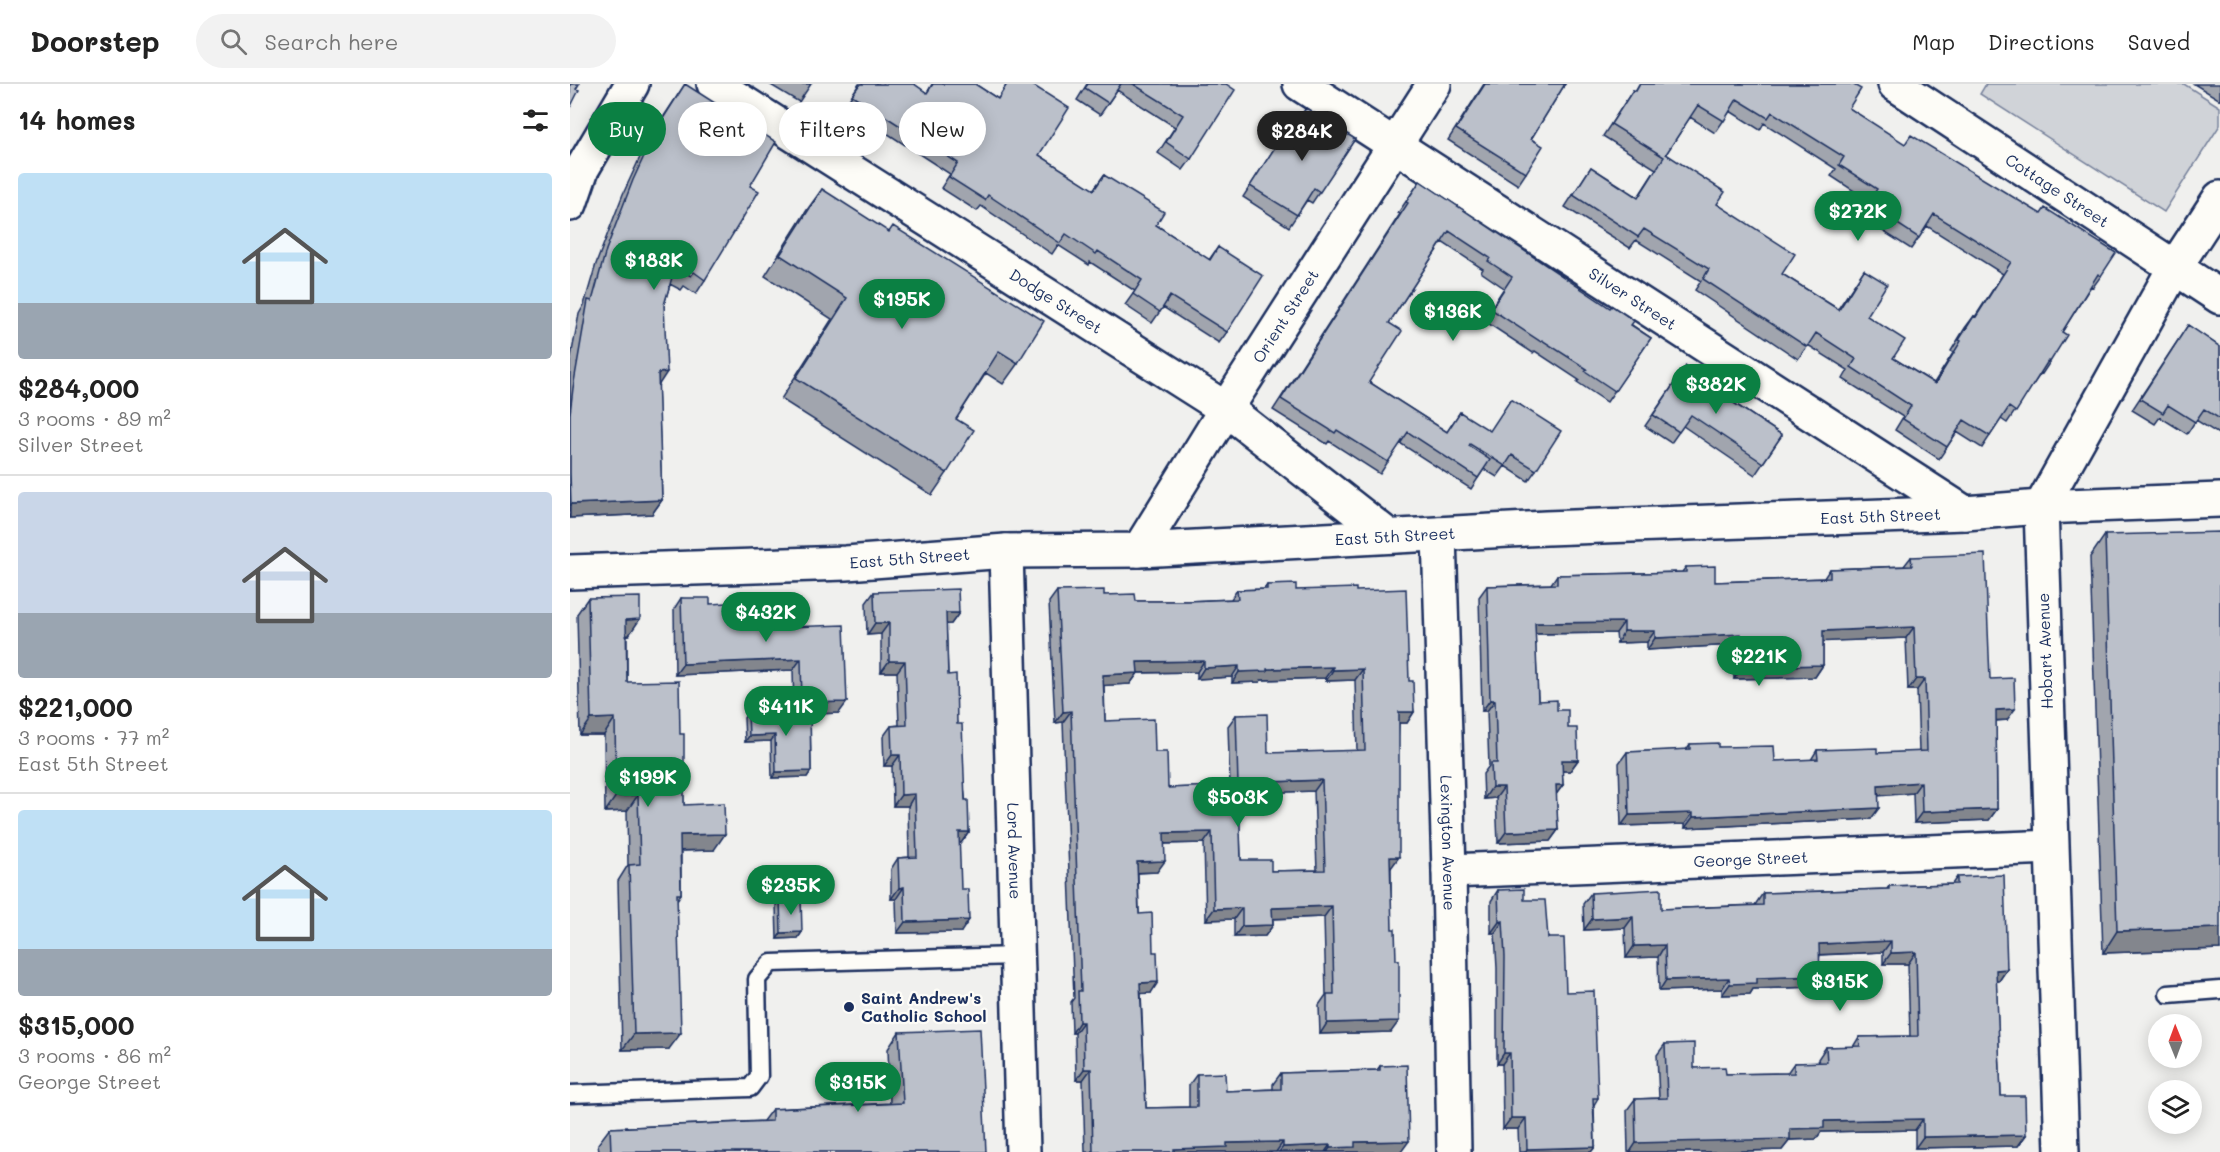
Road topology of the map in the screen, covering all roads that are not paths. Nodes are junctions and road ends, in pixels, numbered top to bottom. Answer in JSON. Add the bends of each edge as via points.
{"nodes":[{"id":1,"x":632,"y":84,"type":"edge"},
{"id":2,"x":714,"y":84,"type":"edge"},
{"id":3,"x":1300,"y":84,"type":"edge"},
{"id":4,"x":1434,"y":84,"type":"edge"},
{"id":5,"x":1894,"y":84,"type":"edge"},
{"id":6,"x":1393,"y":146,"type":"junction"},
{"id":7,"x":576,"y":169,"type":"edge"},
{"id":8,"x":2220,"y":198,"type":"edge"},
{"id":9,"x":570,"y":204,"type":"edge"},
{"id":10,"x":2175,"y":267,"type":"junction"},
{"id":11,"x":2220,"y":297,"type":"edge"},
{"id":12,"x":1226,"y":409,"type":"junction"},
{"id":13,"x":2220,"y":500,"type":"edge"},
{"id":14,"x":2041,"y":507,"type":"junction"},
{"id":15,"x":1965,"y":513,"type":"junction"},
{"id":16,"x":1439,"y":534,"type":"junction"},
{"id":17,"x":1387,"y":535,"type":"junction"},
{"id":18,"x":1139,"y":550,"type":"junction"},
{"id":19,"x":1006,"y":551,"type":"junction"},
{"id":20,"x":570,"y":572,"type":"edge"},
{"id":21,"x":2051,"y":847,"type":"junction"},
{"id":22,"x":1449,"y":871,"type":"junction"},
{"id":23,"x":1016,"y":956,"type":"junction"},
{"id":24,"x":2220,"y":990,"type":"edge"},
{"id":25,"x":2168,"y":994,"type":"dead end"},
{"id":26,"x":570,"y":1094,"type":"edge"},
{"id":27,"x":1023,"y":1152,"type":"edge"},
{"id":28,"x":1454,"y":1152,"type":"edge"},
{"id":29,"x":2062,"y":1152,"type":"edge"}],
"edges":[{"from":1,"to":7,"type":"street"},
{"from":2,"to":12,"type":"street","name":"Dodge Street"},
{"from":3,"to":6,"type":"street","name":"Silver Street"},
{"from":4,"to":6,"type":"street","name":"Orient Street"},
{"from":5,"to":10,"type":"street","name":"Cottage Street"},
{"from":6,"to":12,"type":"street","name":"Orient Street"},
{"from":6,"to":15,"type":"street","name":"Silver Street"},
{"from":7,"to":9,"type":"street"},
{"from":8,"to":10,"type":"street"},
{"from":10,"to":11,"type":"street","name":"Cottage Street"},
{"from":10,"to":14,"type":"street"},
{"from":12,"to":17,"type":"street","name":"Dodge Street"},
{"from":12,"to":18,"type":"street","name":"Orient Street"},
{"from":13,"to":14,"type":"street","name":"East 5th Street"},
{"from":14,"to":15,"type":"street","name":"East 5th Street"},
{"from":14,"to":21,"type":"street","name":"Hobart Avenue"},
{"from":15,"to":16,"type":"street","name":"East 5th Street"},
{"from":16,"to":17,"type":"street","name":"East 5th Street"},
{"from":16,"to":22,"type":"street","name":"Lexington Avenue"},
{"from":17,"to":18,"type":"street","name":"East 5th Street"},
{"from":18,"to":19,"type":"street","name":"East 5th Street"},
{"from":19,"to":20,"type":"street","name":"East 5th Street","via":[[846,563]]},
{"from":19,"to":23,"type":"street","name":"Lord Avenue"},
{"from":21,"to":22,"type":"street","name":"George Street"},
{"from":21,"to":29,"type":"street","name":"Hobart Avenue"},
{"from":22,"to":28,"type":"street","name":"Lexington Avenue"},
{"from":23,"to":26,"type":"lane","via":[[771,963],[757,979],[759,1076],[750,1089]]},
{"from":23,"to":27,"type":"street","name":"Lord Avenue"},
{"from":24,"to":25,"type":"lane"}]}
